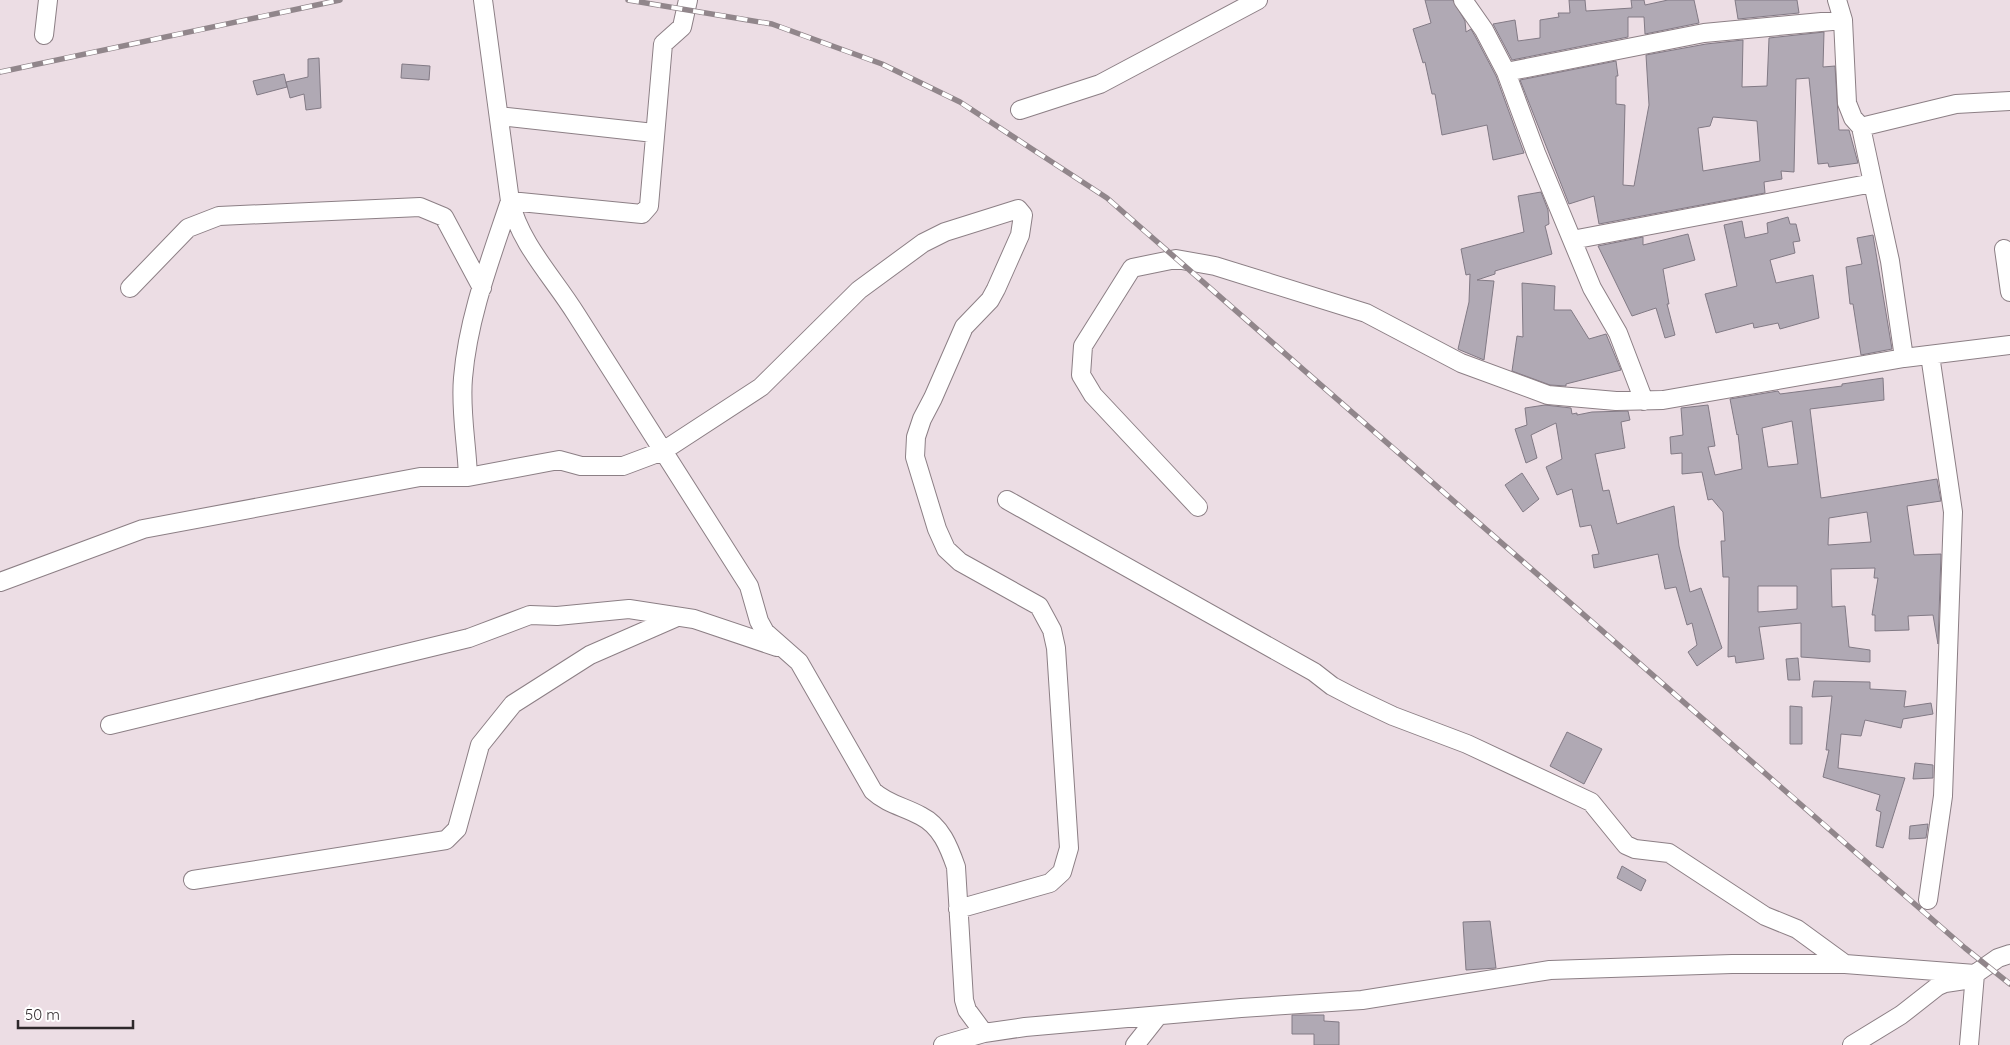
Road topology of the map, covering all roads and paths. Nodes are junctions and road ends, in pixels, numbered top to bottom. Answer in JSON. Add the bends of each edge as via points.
{"nodes":[{"id":1,"x":48,"y":0,"type":"edge"},
{"id":2,"x":483,"y":0,"type":"edge"},
{"id":3,"x":688,"y":0,"type":"edge"},
{"id":4,"x":1258,"y":0,"type":"edge"},
{"id":5,"x":1463,"y":0,"type":"edge"},
{"id":6,"x":1837,"y":0,"type":"edge"},
{"id":7,"x":1844,"y":20,"type":"junction"},
{"id":8,"x":44,"y":35,"type":"dead end"},
{"id":9,"x":1506,"y":72,"type":"junction"},
{"id":10,"x":2010,"y":101,"type":"edge"},
{"id":11,"x":1020,"y":110,"type":"dead end"},
{"id":12,"x":499,"y":116,"type":"junction"},
{"id":13,"x":1860,"y":127,"type":"junction"},
{"id":14,"x":654,"y":133,"type":"junction"},
{"id":15,"x":1874,"y":183,"type":"junction"},
{"id":16,"x":510,"y":201,"type":"junction"},
{"id":17,"x":1572,"y":240,"type":"junction"},
{"id":18,"x":2004,"y":249,"type":"dead end"},
{"id":19,"x":130,"y":288,"type":"dead end"},
{"id":20,"x":482,"y":288,"type":"junction"},
{"id":21,"x":2010,"y":292,"type":"edge"},
{"id":22,"x":2010,"y":345,"type":"edge"},
{"id":23,"x":1930,"y":355,"type":"junction"},
{"id":24,"x":1904,"y":358,"type":"junction"},
{"id":25,"x":1644,"y":401,"type":"junction"},
{"id":26,"x":663,"y":451,"type":"junction"},
{"id":27,"x":468,"y":477,"type":"junction"},
{"id":28,"x":1007,"y":500,"type":"dead end"},
{"id":29,"x":1198,"y":506,"type":"dead end"},
{"id":30,"x":0,"y":582,"type":"edge"},
{"id":31,"x":677,"y":617,"type":"junction"},
{"id":32,"x":787,"y":650,"type":"junction"},
{"id":33,"x":110,"y":725,"type":"dead end"},
{"id":34,"x":193,"y":880,"type":"dead end"},
{"id":35,"x":1928,"y":900,"type":"dead end"},
{"id":36,"x":958,"y":909,"type":"junction"},
{"id":37,"x":2010,"y":954,"type":"edge"},
{"id":38,"x":1846,"y":964,"type":"junction"},
{"id":39,"x":1974,"y":977,"type":"junction"},
{"id":40,"x":1158,"y":1016,"type":"junction"},
{"id":41,"x":984,"y":1033,"type":"junction"},
{"id":42,"x":943,"y":1045,"type":"edge"},
{"id":43,"x":1135,"y":1045,"type":"edge"},
{"id":44,"x":1852,"y":1045,"type":"edge"},
{"id":45,"x":1969,"y":1045,"type":"edge"}],
"edges":[{"from":1,"to":8,"type":"street"},
{"from":2,"to":12,"type":"street"},
{"from":3,"to":14,"type":"street","via":[[682,27],[663,44]]},
{"from":4,"to":11,"type":"street","via":[[1100,84]]},
{"from":5,"to":9,"type":"street","via":[[1484,30]]},
{"from":6,"to":7,"type":"street"},
{"from":7,"to":9,"type":"street","via":[[1704,33]]},
{"from":7,"to":13,"type":"street","via":[[1847,103]]},
{"from":9,"to":17,"type":"street"},
{"from":10,"to":13,"type":"street","via":[[1956,104]]},
{"from":12,"to":14,"type":"street"},
{"from":12,"to":16,"type":"street"},
{"from":13,"to":15,"type":"street"},
{"from":14,"to":16,"type":"street","via":[[649,206],[642,214]]},
{"from":15,"to":17,"type":"street"},
{"from":15,"to":24,"type":"street","via":[[1890,261]]},
{"from":16,"to":20,"type":"street"},
{"from":16,"to":26,"type":"street","via":[[521,235],[563,294]]},
{"from":17,"to":25,"type":"street","via":[[1592,288],[1618,333]]},
{"from":18,"to":21,"type":"street"},
{"from":19,"to":20,"type":"street","via":[[188,228],[219,216],[420,207],[444,217]]},
{"from":20,"to":27,"type":"street","via":[[463,377],[462,418]]},
{"from":22,"to":23,"type":"street"},
{"from":23,"to":24,"type":"street"},
{"from":23,"to":35,"type":"street","via":[[1953,519],[1943,796]]},
{"from":24,"to":25,"type":"street"},
{"from":25,"to":29,"type":"street","via":[[1548,395],[1461,363],[1366,313],[1215,266],[1176,259],[1132,268],[1083,346],[1081,375],[1093,395]]},
{"from":26,"to":27,"type":"street","via":[[617,467],[581,466],[558,460]]},
{"from":26,"to":32,"type":"street","via":[[750,586],[765,632]]},
{"from":26,"to":36,"type":"street","via":[[761,387],[859,290],[923,243],[945,232],[1018,209],[1023,215],[1020,235],[996,289],[964,327],[922,419],[916,437],[915,457],[936,529],[946,548],[960,562],[1038,606],[1052,630],[1056,648],[1069,848],[1062,872],[1050,883]]},
{"from":27,"to":30,"type":"street","via":[[420,478],[144,529]]},
{"from":28,"to":38,"type":"street","via":[[1355,698],[1467,744],[1592,802],[1626,845],[1669,853],[1765,916],[1797,929]]},
{"from":31,"to":32,"type":"street","via":[[694,619]]},
{"from":31,"to":33,"type":"street","via":[[629,610],[530,615],[469,638]]},
{"from":31,"to":34,"type":"street","via":[[590,655],[513,704],[480,745],[457,829],[446,840]]},
{"from":32,"to":36,"type":"street","via":[[799,662],[873,791],[882,800],[922,816],[937,829],[950,848],[956,867]]},
{"from":36,"to":41,"type":"street","via":[[964,1000],[967,1010]]},
{"from":37,"to":39,"type":"street","via":[[1998,958]]},
{"from":38,"to":39,"type":"street"},
{"from":38,"to":40,"type":"street","via":[[1550,970],[1362,1000]]},
{"from":39,"to":44,"type":"street","via":[[1938,986],[1907,1011]]},
{"from":39,"to":45,"type":"street"},
{"from":40,"to":41,"type":"street"},
{"from":40,"to":43,"type":"street"},
{"from":41,"to":42,"type":"street"}]}
